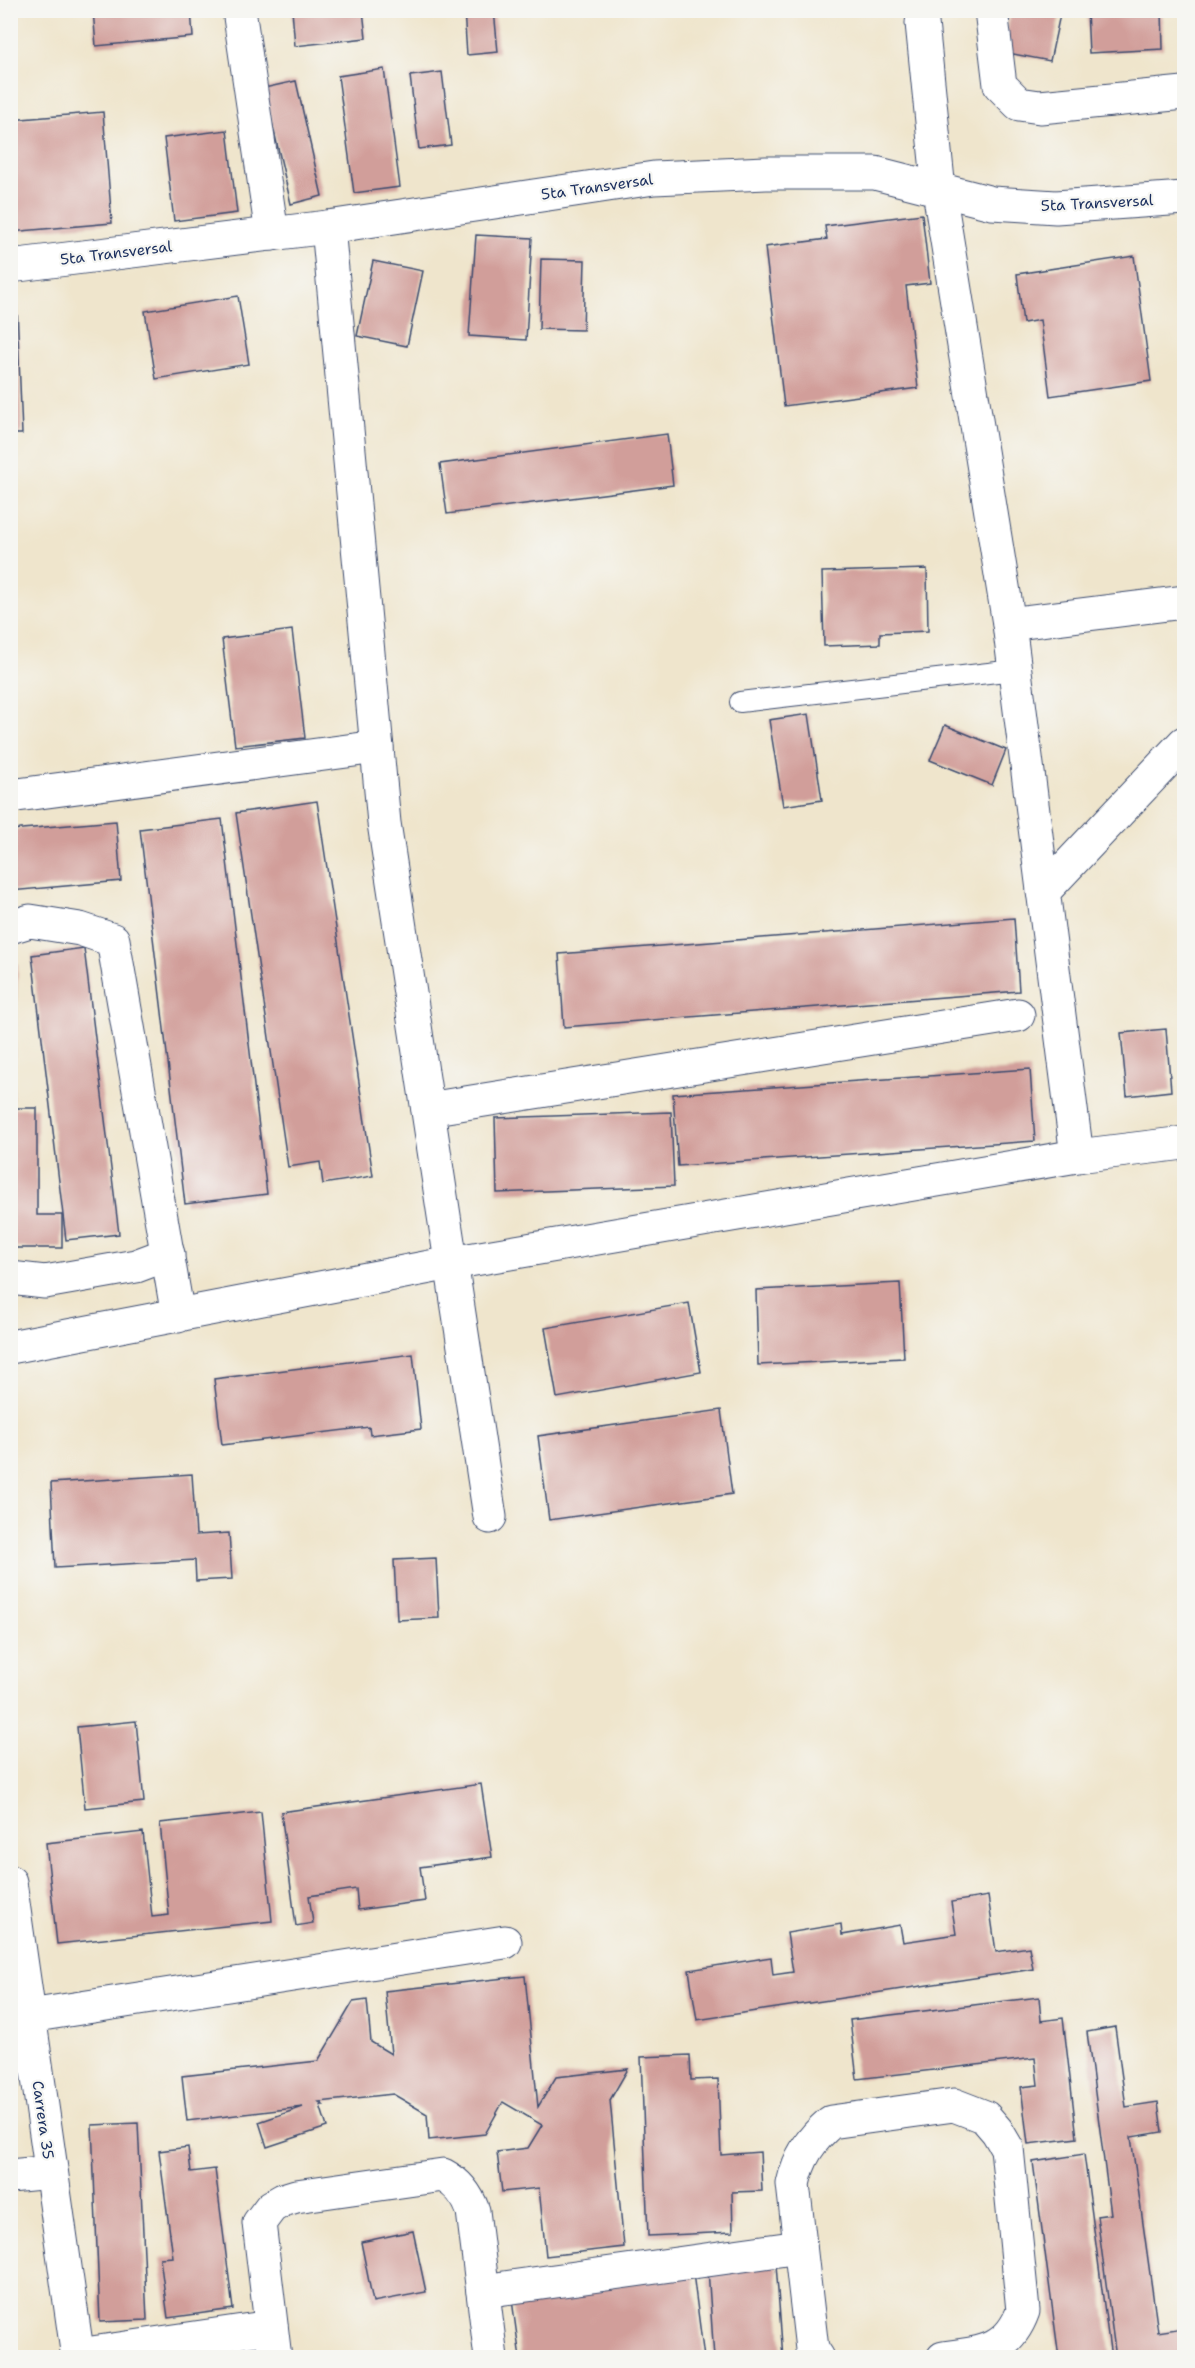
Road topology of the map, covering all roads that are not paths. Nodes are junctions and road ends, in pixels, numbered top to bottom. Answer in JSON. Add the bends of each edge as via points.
{"nodes":[{"id":1,"x":239,"y":10,"type":"edge"},
{"id":2,"x":991,"y":10,"type":"edge"},
{"id":3,"x":922,"y":23,"type":"dead end"},
{"id":4,"x":1185,"y":93,"type":"edge"},
{"id":5,"x":939,"y":191,"type":"junction"},
{"id":6,"x":1185,"y":198,"type":"edge"},
{"id":7,"x":328,"y":227,"type":"junction"},
{"id":8,"x":272,"y":234,"type":"junction"},
{"id":9,"x":10,"y":266,"type":"edge"},
{"id":10,"x":1185,"y":602,"type":"edge"},
{"id":11,"x":1009,"y":624,"type":"junction"},
{"id":12,"x":1014,"y":670,"type":"junction"},
{"id":13,"x":740,"y":702,"type":"dead end"},
{"id":14,"x":1185,"y":743,"type":"edge"},
{"id":15,"x":377,"y":747,"type":"junction"},
{"id":16,"x":10,"y":796,"type":"edge"},
{"id":17,"x":1043,"y":892,"type":"junction"},
{"id":18,"x":10,"y":927,"type":"edge"},
{"id":19,"x":1018,"y":1015,"type":"dead end"},
{"id":20,"x":428,"y":1109,"type":"junction"},
{"id":21,"x":1185,"y":1143,"type":"edge"},
{"id":22,"x":1077,"y":1156,"type":"junction"},
{"id":23,"x":168,"y":1254,"type":"junction"},
{"id":24,"x":451,"y":1263,"type":"junction"},
{"id":25,"x":10,"y":1278,"type":"edge"},
{"id":26,"x":178,"y":1316,"type":"junction"},
{"id":27,"x":10,"y":1347,"type":"edge"},
{"id":28,"x":490,"y":1517,"type":"dead end"},
{"id":29,"x":10,"y":1882,"type":"edge"},
{"id":30,"x":505,"y":1942,"type":"dead end"},
{"id":31,"x":19,"y":2018,"type":"edge"},
{"id":32,"x":51,"y":2172,"type":"junction"},
{"id":33,"x":10,"y":2176,"type":"edge"},
{"id":34,"x":800,"y":2247,"type":"junction"},
{"id":35,"x":483,"y":2291,"type":"junction"},
{"id":36,"x":273,"y":2342,"type":"edge"},
{"id":37,"x":78,"y":2356,"type":"edge"},
{"id":38,"x":491,"y":2358,"type":"edge"},
{"id":39,"x":818,"y":2358,"type":"edge"},
{"id":40,"x":943,"y":2358,"type":"edge"}],
"edges":[{"from":1,"to":8,"type":"street"},
{"from":2,"to":4,"type":"street","via":[[1000,85],[1019,104],[1040,107]]},
{"from":3,"to":5,"type":"street"},
{"from":5,"to":6,"type":"street","name":"5ta Transversal","via":[[992,203],[1056,207]]},
{"from":5,"to":7,"type":"street","name":"5ta Transversal","via":[[875,173],[654,178]]},
{"from":5,"to":11,"type":"street"},
{"from":7,"to":8,"type":"street","name":"5ta Transversal"},
{"from":7,"to":15,"type":"street"},
{"from":8,"to":9,"type":"street","name":"5ta Transversal"},
{"from":10,"to":11,"type":"street"},
{"from":11,"to":12,"type":"street"},
{"from":12,"to":13,"type":"lane"},
{"from":12,"to":17,"type":"street"},
{"from":14,"to":17,"type":"street"},
{"from":15,"to":16,"type":"street"},
{"from":15,"to":20,"type":"street","via":[[384,823]]},
{"from":17,"to":22,"type":"street"},
{"from":18,"to":23,"type":"street","via":[[30,921],[80,929],[113,940]]},
{"from":19,"to":20,"type":"street"},
{"from":20,"to":24,"type":"street"},
{"from":21,"to":22,"type":"street"},
{"from":22,"to":24,"type":"street"},
{"from":23,"to":25,"type":"street","via":[[136,1266],[45,1282]]},
{"from":23,"to":26,"type":"street"},
{"from":24,"to":26,"type":"street"},
{"from":24,"to":28,"type":"street"},
{"from":26,"to":27,"type":"street"},
{"from":29,"to":31,"type":"street","name":"Carrera 35"},
{"from":30,"to":31,"type":"street"},
{"from":31,"to":32,"type":"street","name":"Carrera 35"},
{"from":32,"to":33,"type":"street"},
{"from":32,"to":37,"type":"street","name":"Carrera 35"},
{"from":34,"to":35,"type":"street"},
{"from":34,"to":39,"type":"street","via":[[812,2349]]},
{"from":34,"to":40,"type":"street","via":[[793,2184],[797,2167],[816,2135],[831,2122],[954,2105],[985,2117],[1007,2148],[1023,2312],[1012,2334],[1002,2343],[976,2353]]},
{"from":35,"to":36,"type":"street","via":[[469,2198],[443,2175],[296,2196],[271,2207],[259,2223]]},
{"from":35,"to":38,"type":"street"},
{"from":36,"to":37,"type":"street"}]}
